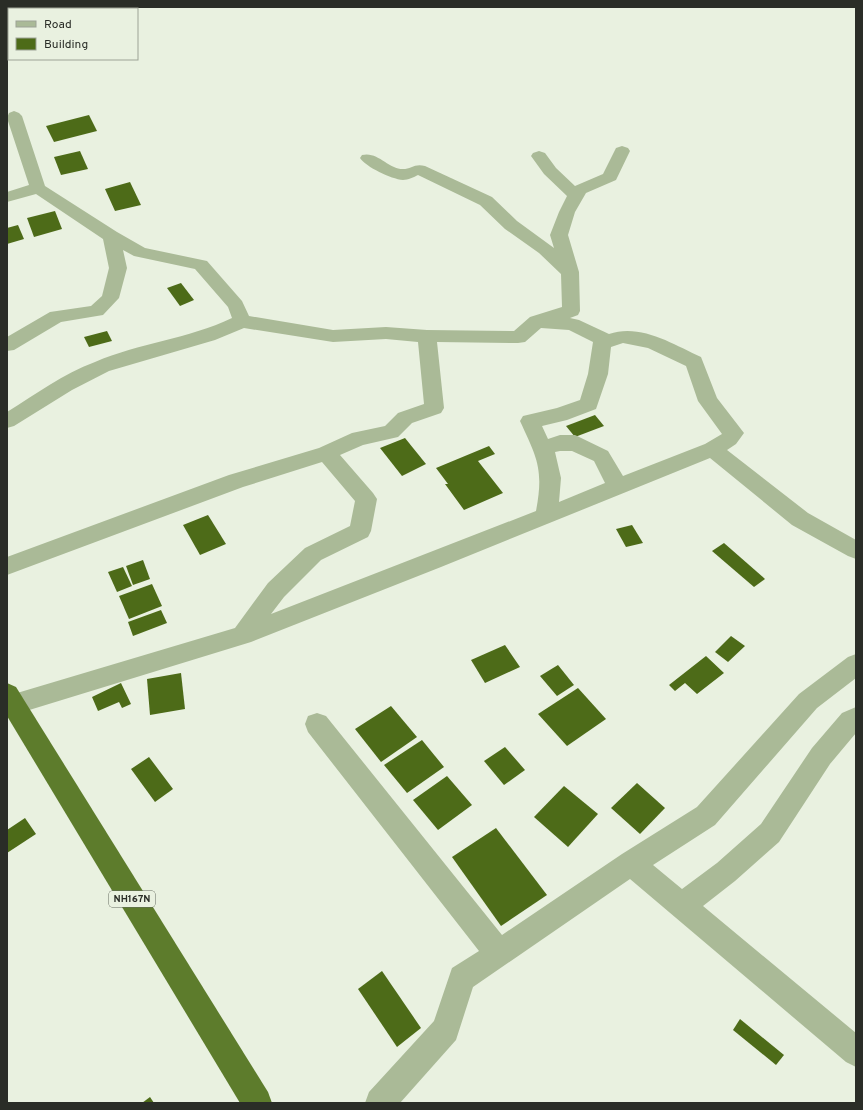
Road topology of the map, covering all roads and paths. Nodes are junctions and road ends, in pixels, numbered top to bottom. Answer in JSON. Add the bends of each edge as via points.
{"nodes":[{"id":1,"x":14,"y":116,"type":"dead end"},
{"id":2,"x":622,"y":151,"type":"dead end"},
{"id":3,"x":540,"y":156,"type":"dead end"},
{"id":4,"x":368,"y":158,"type":"dead end"},
{"id":5,"x":38,"y":188,"type":"junction"},
{"id":6,"x":576,"y":195,"type":"junction"},
{"id":7,"x":7,"y":197,"type":"edge"},
{"id":8,"x":111,"y":236,"type":"junction"},
{"id":9,"x":570,"y":272,"type":"junction"},
{"id":10,"x":242,"y":321,"type":"junction"},
{"id":11,"x":537,"y":321,"type":"junction"},
{"id":12,"x":427,"y":336,"type":"junction"},
{"id":13,"x":608,"y":341,"type":"junction"},
{"id":14,"x":7,"y":346,"type":"edge"},
{"id":15,"x":7,"y":421,"type":"edge"},
{"id":16,"x":542,"y":448,"type":"junction"},
{"id":17,"x":712,"y":449,"type":"junction"},
{"id":18,"x":326,"y":453,"type":"junction"},
{"id":19,"x":618,"y":487,"type":"junction"},
{"id":20,"x":546,"y":516,"type":"junction"},
{"id":21,"x":856,"y":550,"type":"edge"},
{"id":22,"x":7,"y":566,"type":"edge"},
{"id":23,"x":242,"y":635,"type":"junction"},
{"id":24,"x":856,"y":664,"type":"edge"},
{"id":25,"x":10,"y":699,"type":"edge"},
{"id":26,"x":856,"y":718,"type":"edge"},
{"id":27,"x":317,"y":724,"type":"dead end"},
{"id":28,"x":631,"y":863,"type":"junction"},
{"id":29,"x":682,"y":906,"type":"junction"},
{"id":30,"x":500,"y":954,"type":"junction"},
{"id":31,"x":856,"y":1052,"type":"edge"},
{"id":32,"x":250,"y":1100,"type":"edge"},
{"id":33,"x":380,"y":1103,"type":"edge"}],
"edges":[{"from":1,"to":5,"type":"street"},
{"from":2,"to":6,"type":"street","via":[[610,177],[578,190]]},
{"from":3,"to":6,"type":"street","via":[[550,171]]},
{"from":4,"to":9,"type":"street","via":[[384,168],[404,175],[419,169],[486,201],[511,225],[545,249]]},
{"from":5,"to":7,"type":"street"},
{"from":5,"to":8,"type":"street"},
{"from":6,"to":9,"type":"street","via":[[559,235]]},
{"from":8,"to":10,"type":"street","via":[[140,252],[201,265],[236,305]]},
{"from":8,"to":14,"type":"street","via":[[118,268],[110,298],[96,311],[57,316]]},
{"from":9,"to":11,"type":"street","via":[[571,311]]},
{"from":10,"to":12,"type":"street","via":[[333,336],[386,333]]},
{"from":10,"to":15,"type":"street","via":[[223,331],[180,345],[102,366]]},
{"from":11,"to":12,"type":"street","via":[[518,337]]},
{"from":11,"to":13,"type":"street","via":[[572,324]]},
{"from":12,"to":18,"type":"street","via":[[434,408],[405,418],[391,432],[359,438]]},
{"from":13,"to":16,"type":"street","via":[[602,343],[598,374],[589,404],[530,421]]},
{"from":13,"to":17,"type":"street","via":[[622,336],[653,342],[694,362],[708,401],[734,433]]},
{"from":16,"to":19,"type":"street","via":[[560,443],[575,443],[601,456]]},
{"from":16,"to":20,"type":"street","via":[[550,473]]},
{"from":17,"to":19,"type":"street"},
{"from":17,"to":21,"type":"street","via":[[800,519]]},
{"from":18,"to":22,"type":"street","via":[[236,481]]},
{"from":18,"to":23,"type":"street","via":[[366,499],[360,531],[313,554],[276,590]]},
{"from":19,"to":20,"type":"street"},
{"from":20,"to":23,"type":"street"},
{"from":23,"to":25,"type":"street"},
{"from":24,"to":28,"type":"street","via":[[808,701],[706,816]]},
{"from":25,"to":32,"type":"highway","number":"NH167N"},
{"from":26,"to":29,"type":"street","via":[[850,721],[821,756],[770,833]]},
{"from":27,"to":30,"type":"street"},
{"from":28,"to":29,"type":"street"},
{"from":28,"to":30,"type":"street"},
{"from":29,"to":31,"type":"street"},
{"from":30,"to":33,"type":"street","via":[[462,978],[446,1030]]}]}
